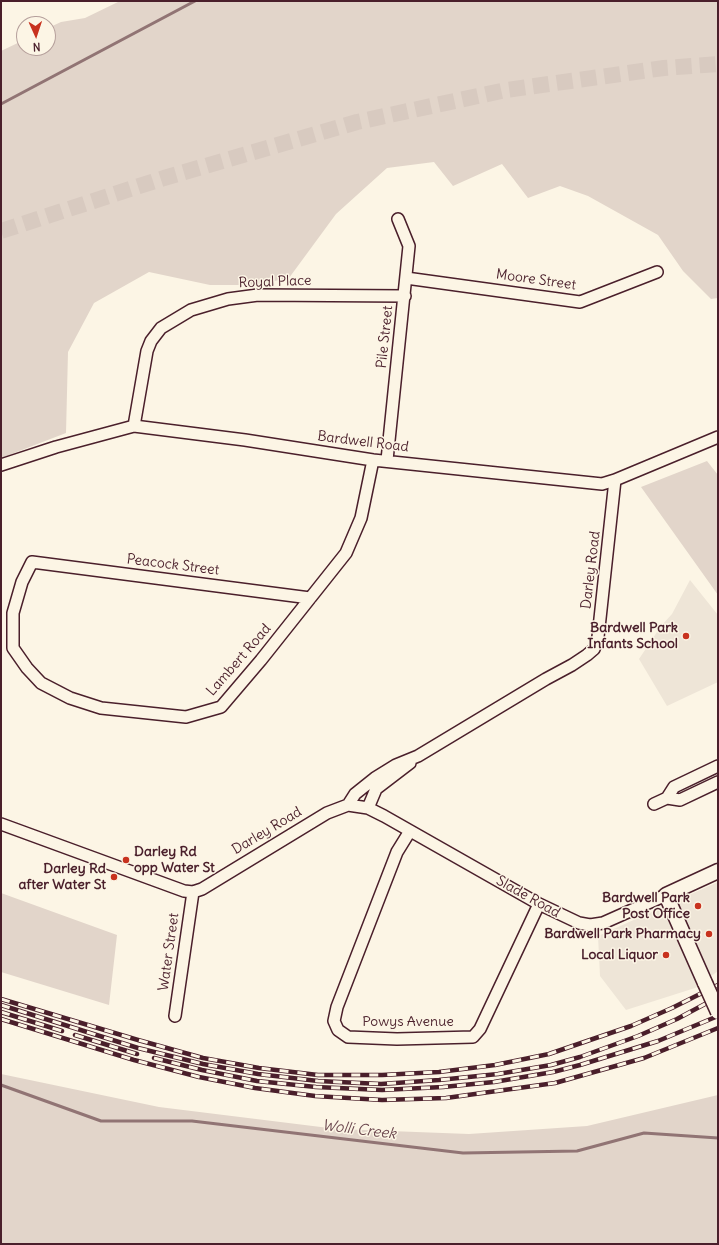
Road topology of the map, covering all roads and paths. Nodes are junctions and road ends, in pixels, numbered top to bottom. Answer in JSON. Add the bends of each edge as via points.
{"nodes":[{"id":1,"x":398,"y":219,"type":"dead end"},
{"id":2,"x":657,"y":272,"type":"dead end"},
{"id":3,"x":406,"y":278,"type":"junction"},
{"id":4,"x":405,"y":296,"type":"junction"},
{"id":5,"x":134,"y":426,"type":"junction"},
{"id":6,"x":717,"y":442,"type":"edge"},
{"id":7,"x":373,"y":460,"type":"junction"},
{"id":8,"x":387,"y":460,"type":"junction"},
{"id":9,"x":1,"y":465,"type":"edge"},
{"id":10,"x":615,"y":480,"type":"junction"},
{"id":11,"x":32,"y":562,"type":"joint"},
{"id":12,"x":310,"y":598,"type":"junction"},
{"id":13,"x":418,"y":756,"type":"junction"},
{"id":14,"x":718,"y":766,"type":"edge"},
{"id":15,"x":718,"y":782,"type":"edge"},
{"id":16,"x":667,"y":798,"type":"junction"},
{"id":17,"x":654,"y":804,"type":"dead end"},
{"id":18,"x":348,"y":805,"type":"junction"},
{"id":19,"x":368,"y":808,"type":"junction"},
{"id":20,"x":1,"y":824,"type":"edge"},
{"id":21,"x":410,"y":832,"type":"junction"},
{"id":22,"x":718,"y":871,"type":"edge"},
{"id":23,"x":193,"y":892,"type":"junction"},
{"id":24,"x":666,"y":895,"type":"junction"},
{"id":25,"x":539,"y":904,"type":"junction"},
{"id":26,"x":718,"y":1012,"type":"edge"},
{"id":27,"x":175,"y":1016,"type":"dead end"}],
"edges":[{"from":1,"to":3,"type":"street","name":"Pile Street","via":[[409,246]]},
{"from":2,"to":3,"type":"street","name":"Moore Street","via":[[580,302]]},
{"from":3,"to":4,"type":"street","name":"Pile Street"},
{"from":4,"to":5,"type":"street","name":"Royal Place","via":[[258,295],[228,299],[191,310],[161,328],[151,341],[147,350]]},
{"from":4,"to":8,"type":"street","name":"Pile Street"},
{"from":5,"to":7,"type":"street","name":"Bardwell Road"},
{"from":5,"to":9,"type":"street","name":"Bardwell Road"},
{"from":6,"to":10,"type":"street","name":"Bardwell Road"},
{"from":7,"to":8,"type":"street","name":"Bardwell Road"},
{"from":7,"to":12,"type":"street","name":"Lambert Road","via":[[361,518],[346,553]]},
{"from":8,"to":10,"type":"street","name":"Bardwell Road","via":[[591,484]]},
{"from":10,"to":13,"type":"street","name":"Darley Road","via":[[598,637],[594,649],[587,656]]},
{"from":11,"to":12,"type":"street","name":"Peacock Street"},
{"from":11,"to":12,"type":"street","name":"Lambert Road","via":[[22,582],[13,613],[13,648],[41,683],[70,698],[101,708],[186,717],[221,707]]},
{"from":13,"to":18,"type":"street","name":"Darley Road","via":[[363,786]]},
{"from":13,"to":19,"type":"street","name":"Darley Road","via":[[376,789]]},
{"from":14,"to":16,"type":"street","via":[[674,787]]},
{"from":15,"to":16,"type":"street","via":[[680,800]]},
{"from":16,"to":17,"type":"street"},
{"from":18,"to":19,"type":"street","name":"Darley Road"},
{"from":18,"to":23,"type":"street","name":"Darley Road","via":[[337,807]]},
{"from":19,"to":21,"type":"street","name":"Slade Road"},
{"from":20,"to":23,"type":"street","via":[[184,891]]},
{"from":21,"to":25,"type":"street","name":"Slade Road"},
{"from":21,"to":25,"type":"street","name":"Powys Avenue","via":[[397,852],[337,1007],[334,1021],[338,1030],[348,1036],[397,1039],[473,1037],[480,1029]]},
{"from":22,"to":24,"type":"main road","name":"Slade Road"},
{"from":23,"to":27,"type":"street","name":"Water Street"},
{"from":24,"to":25,"type":"street","name":"Slade Road","via":[[610,921],[590,925],[573,921]]},
{"from":24,"to":26,"type":"main road","bridge":true}]}
